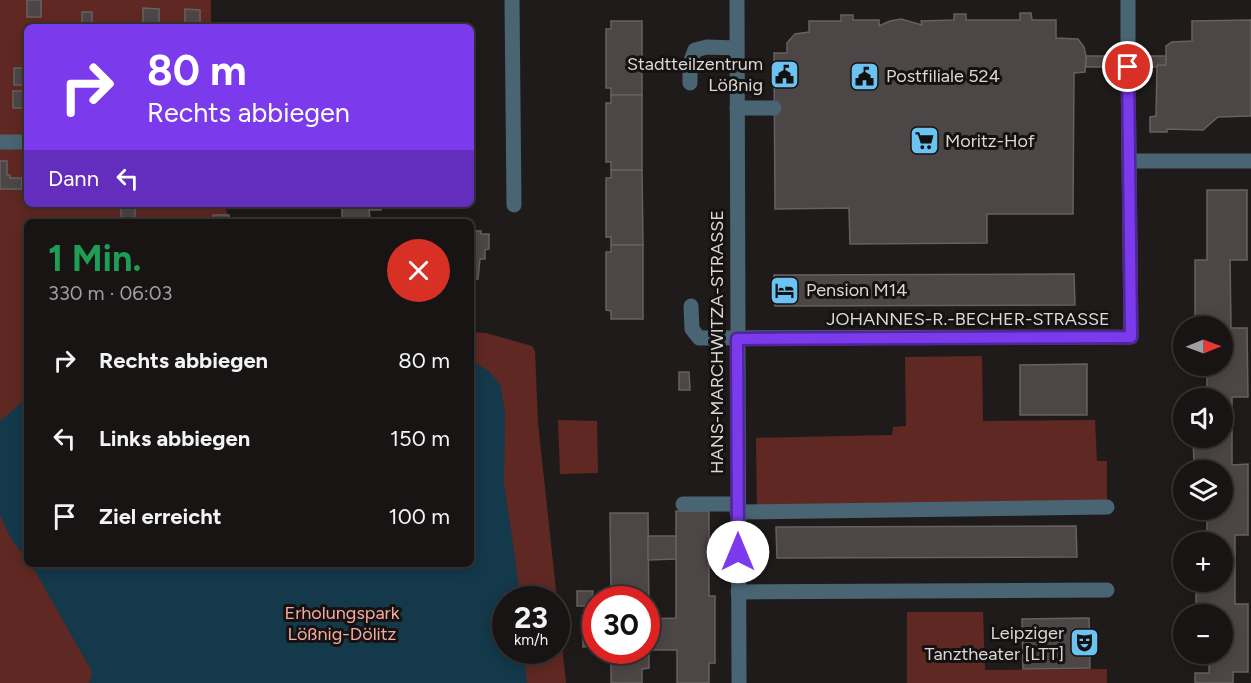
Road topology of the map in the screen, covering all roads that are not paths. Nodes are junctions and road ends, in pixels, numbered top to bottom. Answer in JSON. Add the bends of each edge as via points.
{"nodes":[{"id":1,"x":512,"y":0,"type":"edge"},
{"id":2,"x":736,"y":0,"type":"edge"},
{"id":3,"x":1128,"y":0,"type":"edge"},
{"id":4,"x":736,"y":48,"type":"junction"},
{"id":5,"x":690,"y":83,"type":"dead end"},
{"id":6,"x":737,"y":108,"type":"junction"},
{"id":7,"x":774,"y":108,"type":"dead end"},
{"id":8,"x":0,"y":142,"type":"edge"},
{"id":9,"x":24,"y":142,"type":"edge"},
{"id":10,"x":1130,"y":161,"type":"junction"},
{"id":11,"x":1251,"y":161,"type":"edge"},
{"id":12,"x":514,"y":205,"type":"dead end"},
{"id":13,"x":692,"y":306,"type":"dead end"},
{"id":14,"x":737,"y":339,"type":"junction"},
{"id":15,"x":682,"y":504,"type":"dead end"},
{"id":16,"x":1107,"y":507,"type":"dead end"},
{"id":17,"x":737,"y":508,"type":"junction"},
{"id":18,"x":1107,"y":590,"type":"dead end"},
{"id":19,"x":738,"y":592,"type":"junction"},
{"id":20,"x":740,"y":683,"type":"edge"}],
"edges":[{"from":1,"to":12,"type":"street"},
{"from":2,"to":4,"type":"street","name":"HANS-MARCHWITZA-STRASSE"},
{"from":3,"to":10,"type":"street","name":"JOHANNES-R.-BECHER-STRASSE"},
{"from":4,"to":5,"type":"street","via":[[695,50]]},
{"from":4,"to":6,"type":"street","name":"HANS-MARCHWITZA-STRASSE"},
{"from":6,"to":7,"type":"street"},
{"from":6,"to":14,"type":"street","name":"HANS-MARCHWITZA-STRASSE"},
{"from":8,"to":9,"type":"street"},
{"from":10,"to":11,"type":"street"},
{"from":10,"to":14,"type":"street","name":"JOHANNES-R.-BECHER-STRASSE","via":[[1131,337]]},
{"from":13,"to":14,"type":"street","via":[[692,329],[699,338]]},
{"from":14,"to":17,"type":"street","name":"HANS-MARCHWITZA-STRASSE"},
{"from":15,"to":17,"type":"street"},
{"from":16,"to":17,"type":"street"},
{"from":17,"to":19,"type":"street","name":"HANS-MARCHWITZA-STRASSE"},
{"from":18,"to":19,"type":"street"},
{"from":19,"to":20,"type":"street","name":"HANS-MARCHWITZA-STRASSE"}]}
